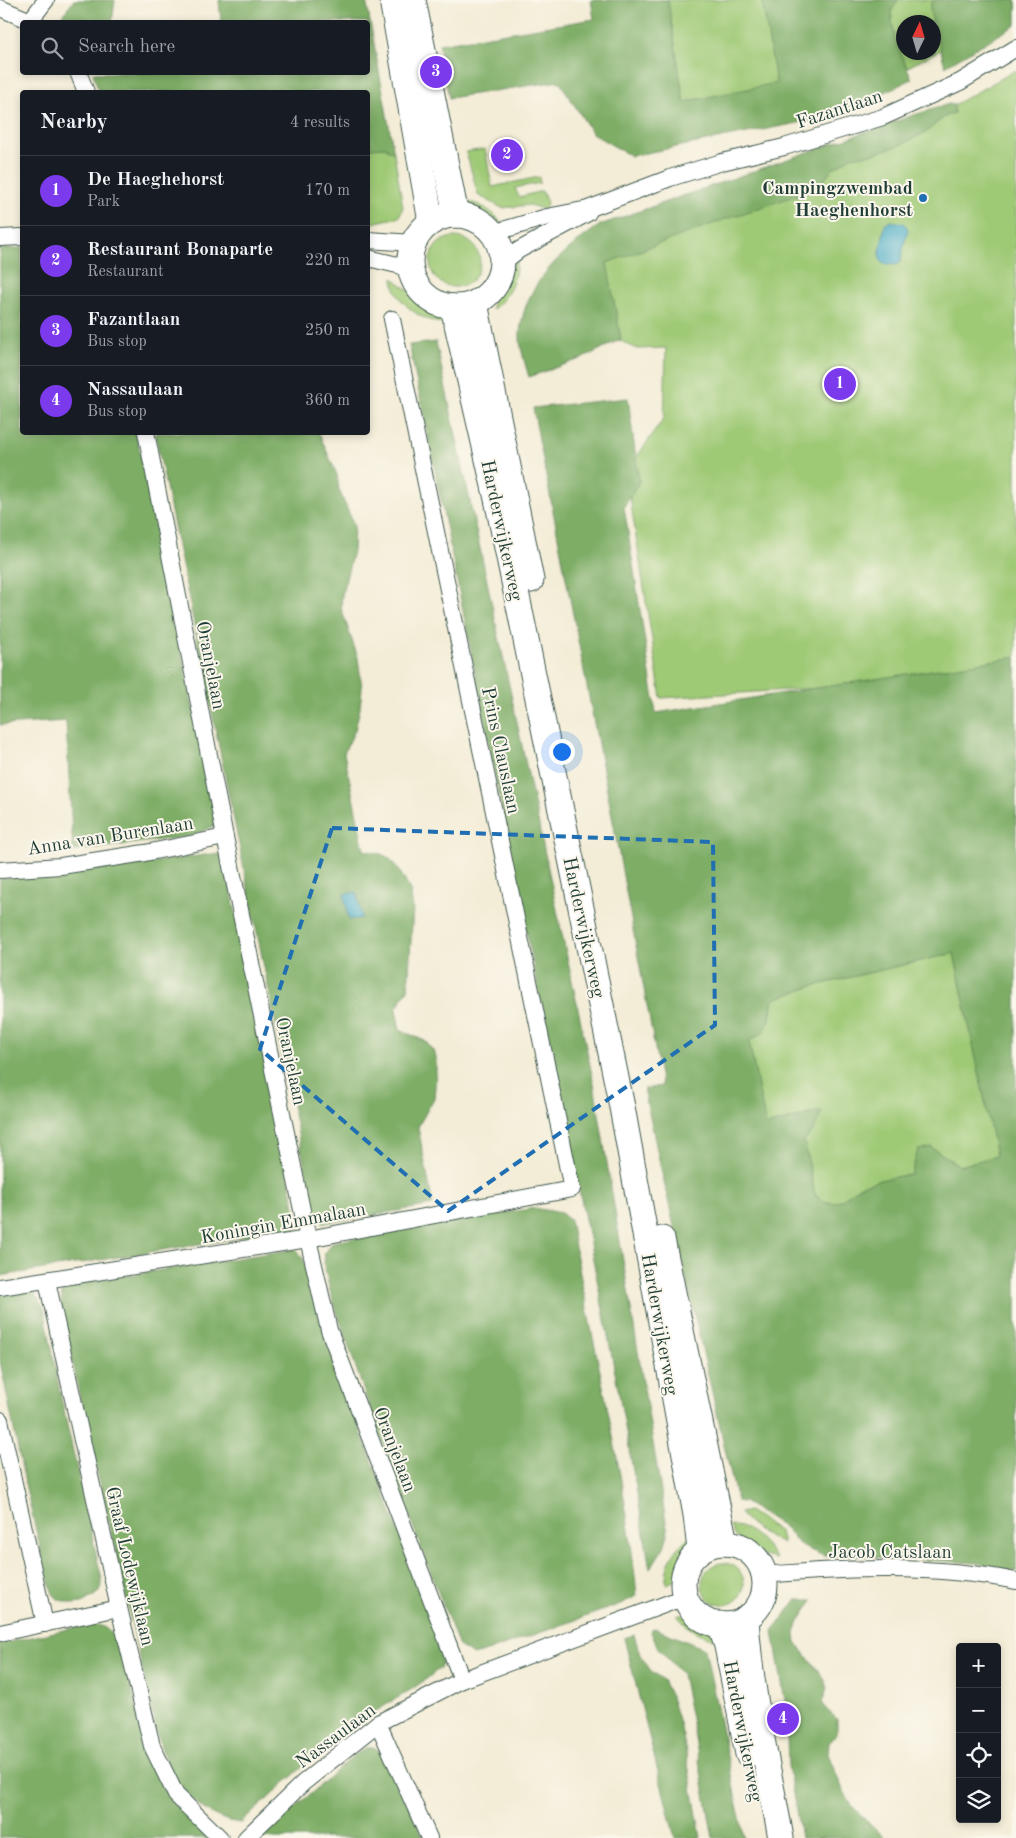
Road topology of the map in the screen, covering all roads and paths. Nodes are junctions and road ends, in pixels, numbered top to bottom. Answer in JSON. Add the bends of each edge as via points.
{"nodes":[{"id":1,"x":46,"y":0,"type":"edge"},
{"id":2,"x":392,"y":0,"type":"edge"},
{"id":3,"x":414,"y":0,"type":"edge"},
{"id":4,"x":0,"y":8,"type":"edge"},
{"id":5,"x":27,"y":20,"type":"edge"},
{"id":6,"x":33,"y":20,"type":"edge"},
{"id":7,"x":1016,"y":48,"type":"edge"},
{"id":8,"x":79,"y":75,"type":"edge"},
{"id":9,"x":85,"y":90,"type":"edge"},
{"id":10,"x":607,"y":202,"type":"junction"},
{"id":11,"x":456,"y":215,"type":"junction"},
{"id":12,"x":431,"y":222,"type":"junction"},
{"id":13,"x":493,"y":233,"type":"junction"},
{"id":14,"x":20,"y":237,"type":"edge"},
{"id":15,"x":0,"y":238,"type":"edge"},
{"id":16,"x":370,"y":240,"type":"edge"},
{"id":17,"x":413,"y":243,"type":"junction"},
{"id":18,"x":370,"y":258,"type":"edge"},
{"id":19,"x":502,"y":262,"type":"junction"},
{"id":20,"x":410,"y":268,"type":"junction"},
{"id":21,"x":464,"y":305,"type":"junction"},
{"id":22,"x":392,"y":319,"type":"dead end"},
{"id":23,"x":147,"y":435,"type":"edge"},
{"id":24,"x":225,"y":837,"type":"junction"},
{"id":25,"x":0,"y":870,"type":"edge"},
{"id":26,"x":572,"y":1189,"type":"joint"},
{"id":27,"x":308,"y":1239,"type":"junction"},
{"id":28,"x":47,"y":1281,"type":"junction"},
{"id":29,"x":0,"y":1287,"type":"edge"},
{"id":30,"x":0,"y":1420,"type":"edge"},
{"id":31,"x":725,"y":1542,"type":"junction"},
{"id":32,"x":700,"y":1550,"type":"junction"},
{"id":33,"x":764,"y":1575,"type":"junction"},
{"id":34,"x":1016,"y":1581,"type":"edge"},
{"id":35,"x":685,"y":1597,"type":"junction"},
{"id":36,"x":120,"y":1608,"type":"junction"},
{"id":37,"x":746,"y":1618,"type":"junction"},
{"id":38,"x":45,"y":1624,"type":"junction"},
{"id":39,"x":720,"y":1624,"type":"junction"},
{"id":40,"x":0,"y":1633,"type":"edge"},
{"id":41,"x":462,"y":1680,"type":"junction"},
{"id":42,"x":378,"y":1723,"type":"junction"},
{"id":43,"x":220,"y":1838,"type":"edge"},
{"id":44,"x":246,"y":1838,"type":"edge"},
{"id":45,"x":430,"y":1838,"type":"edge"},
{"id":46,"x":765,"y":1838,"type":"edge"},
{"id":47,"x":780,"y":1838,"type":"edge"}],
"edges":[{"from":1,"to":6,"type":"street"},
{"from":2,"to":12,"type":"main road"},
{"from":3,"to":11,"type":"main road"},
{"from":4,"to":5,"type":"street"},
{"from":7,"to":10,"type":"street","name":"Fazantlaan","via":[[960,82],[883,117],[705,167]]},
{"from":8,"to":9,"type":"street"},
{"from":10,"to":13,"type":"street","name":"Fazantlaan"},
{"from":10,"to":19,"type":"street","name":"Fazantlaan"},
{"from":11,"to":12,"type":"main road"},
{"from":11,"to":13,"type":"main road","via":[[470,217]]},
{"from":12,"to":17,"type":"main road"},
{"from":13,"to":19,"type":"main road","via":[[500,246]]},
{"from":14,"to":15,"type":"street"},
{"from":16,"to":17,"type":"street"},
{"from":17,"to":20,"type":"main road"},
{"from":18,"to":20,"type":"street"},
{"from":19,"to":21,"type":"main road","via":[[498,279],[489,293]]},
{"from":20,"to":21,"type":"main road","via":[[415,283],[425,295],[438,303]]},
{"from":21,"to":31,"type":"main road","name":"Harderwijkerweg"},
{"from":21,"to":32,"type":"main road","name":"Harderwijkerweg","via":[[497,499],[622,1107]]},
{"from":22,"to":26,"type":"street","name":"Prins Clauslaan"},
{"from":23,"to":24,"type":"street","name":"Oranjelaan"},
{"from":24,"to":25,"type":"street","name":"Anna van Burenlaan","via":[[145,854],[62,866]]},
{"from":24,"to":27,"type":"street","name":"Oranjelaan"},
{"from":26,"to":27,"type":"street","name":"Koningin Emmalaan"},
{"from":27,"to":28,"type":"street","name":"Koningin Emmalaan"},
{"from":27,"to":41,"type":"street","name":"Oranjelaan","via":[[329,1330]]},
{"from":28,"to":29,"type":"street","name":"Koningin Emmalaan"},
{"from":28,"to":36,"type":"street","name":"Graaf Lodewijklaan"},
{"from":30,"to":38,"type":"street"},
{"from":31,"to":32,"type":"main road"},
{"from":31,"to":33,"type":"main road","via":[[750,1552]]},
{"from":32,"to":35,"type":"main road","via":[[685,1571]]},
{"from":33,"to":34,"type":"street","name":"Jacob Catslaan","via":[[911,1568],[951,1570]]},
{"from":33,"to":37,"type":"main road","via":[[762,1599]]},
{"from":35,"to":39,"type":"main road","via":[[698,1616]]},
{"from":35,"to":41,"type":"street","name":"Nassaulaan"},
{"from":36,"to":38,"type":"street"},
{"from":36,"to":43,"type":"street","name":"Graaf Lodewijklaan","via":[[152,1746],[176,1795]]},
{"from":37,"to":39,"type":"main road","via":[[734,1624]]},
{"from":37,"to":47,"type":"main road","name":"Harderwijkerweg","via":[[747,1641]]},
{"from":38,"to":40,"type":"street"},
{"from":39,"to":46,"type":"main road","name":"Harderwijkerweg"},
{"from":41,"to":42,"type":"street","name":"Nassaulaan"},
{"from":42,"to":44,"type":"street","name":"Nassaulaan","via":[[303,1783]]},
{"from":42,"to":45,"type":"street"}]}
